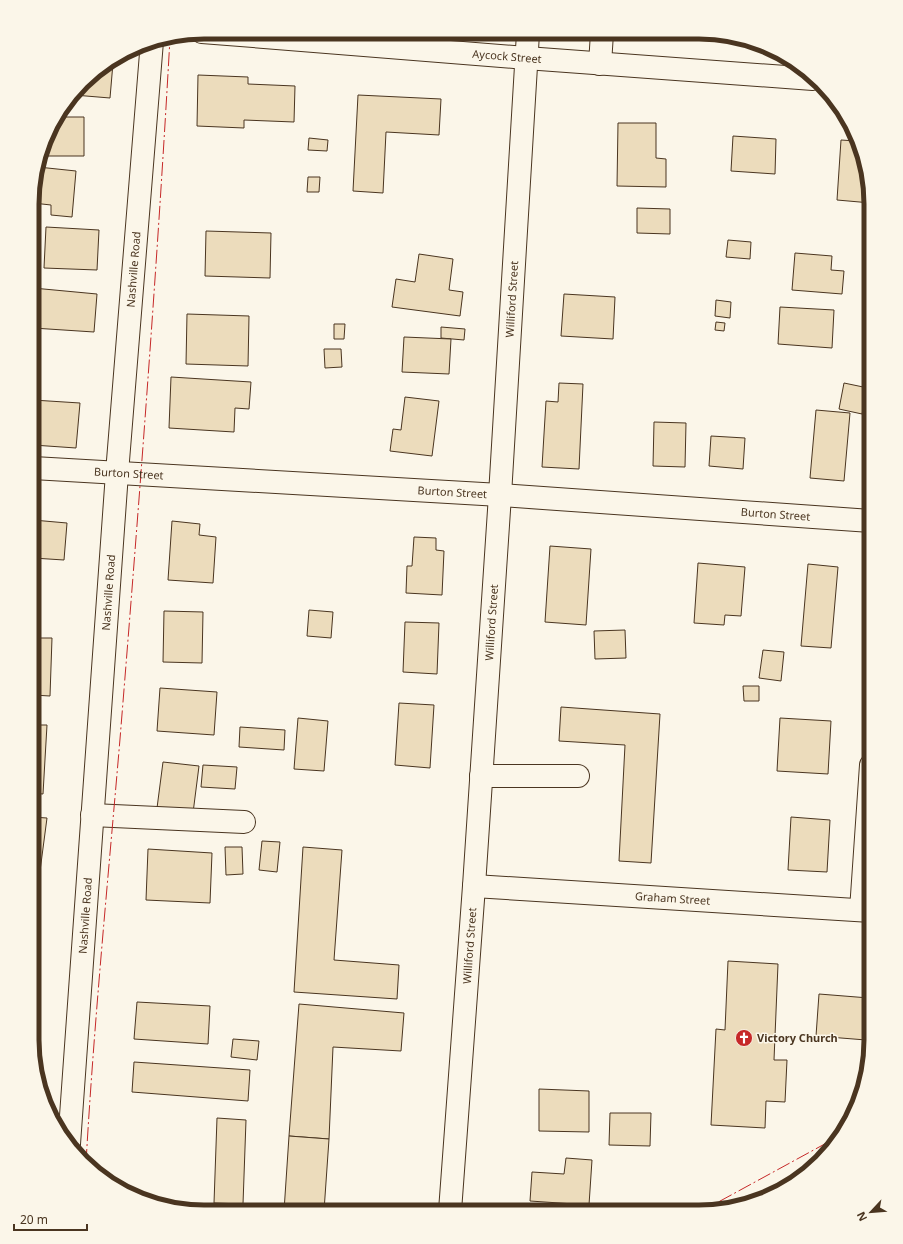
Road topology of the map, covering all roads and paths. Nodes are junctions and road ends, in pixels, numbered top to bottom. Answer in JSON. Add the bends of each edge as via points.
{"nodes":[{"id":1,"x":289,"y":39,"type":"edge"},
{"id":2,"x":528,"y":39,"type":"edge"},
{"id":3,"x":602,"y":39,"type":"edge"},
{"id":4,"x":151,"y":48,"type":"edge"},
{"id":5,"x":526,"y":58,"type":"junction"},
{"id":6,"x":600,"y":64,"type":"junction"},
{"id":7,"x":806,"y":79,"type":"edge"},
{"id":8,"x":39,"y":468,"type":"edge"},
{"id":9,"x":117,"y":473,"type":"junction"},
{"id":10,"x":500,"y":495,"type":"junction"},
{"id":11,"x":864,"y":521,"type":"edge"},
{"id":12,"x":481,"y":776,"type":"junction"},
{"id":13,"x":578,"y":776,"type":"dead end"},
{"id":14,"x":92,"y":815,"type":"junction"},
{"id":15,"x":244,"y":822,"type":"dead end"},
{"id":16,"x":474,"y":886,"type":"junction"},
{"id":17,"x":864,"y":911,"type":"edge"},
{"id":18,"x":70,"y":1135,"type":"edge"},
{"id":19,"x":450,"y":1205,"type":"edge"}],
"edges":[{"from":1,"to":5,"type":"street","name":"Aycock Street"},
{"from":2,"to":5,"type":"street","name":"Williford Street"},
{"from":3,"to":6,"type":"street"},
{"from":4,"to":9,"type":"street","name":"Nashville Road"},
{"from":5,"to":6,"type":"street","name":"Aycock Street"},
{"from":5,"to":10,"type":"street","name":"Williford Street"},
{"from":6,"to":7,"type":"street","name":"Aycock Street"},
{"from":8,"to":9,"type":"street","name":"Burton Street"},
{"from":9,"to":10,"type":"street","name":"Burton Street"},
{"from":9,"to":14,"type":"street","name":"Nashville Road"},
{"from":10,"to":11,"type":"street","name":"Burton Street"},
{"from":10,"to":12,"type":"street","name":"Williford Street"},
{"from":12,"to":13,"type":"street"},
{"from":12,"to":16,"type":"street","name":"Williford Street"},
{"from":14,"to":15,"type":"street"},
{"from":14,"to":18,"type":"street","name":"Nashville Road"},
{"from":16,"to":17,"type":"street","name":"Graham Street"},
{"from":16,"to":19,"type":"street","name":"Williford Street"}]}
